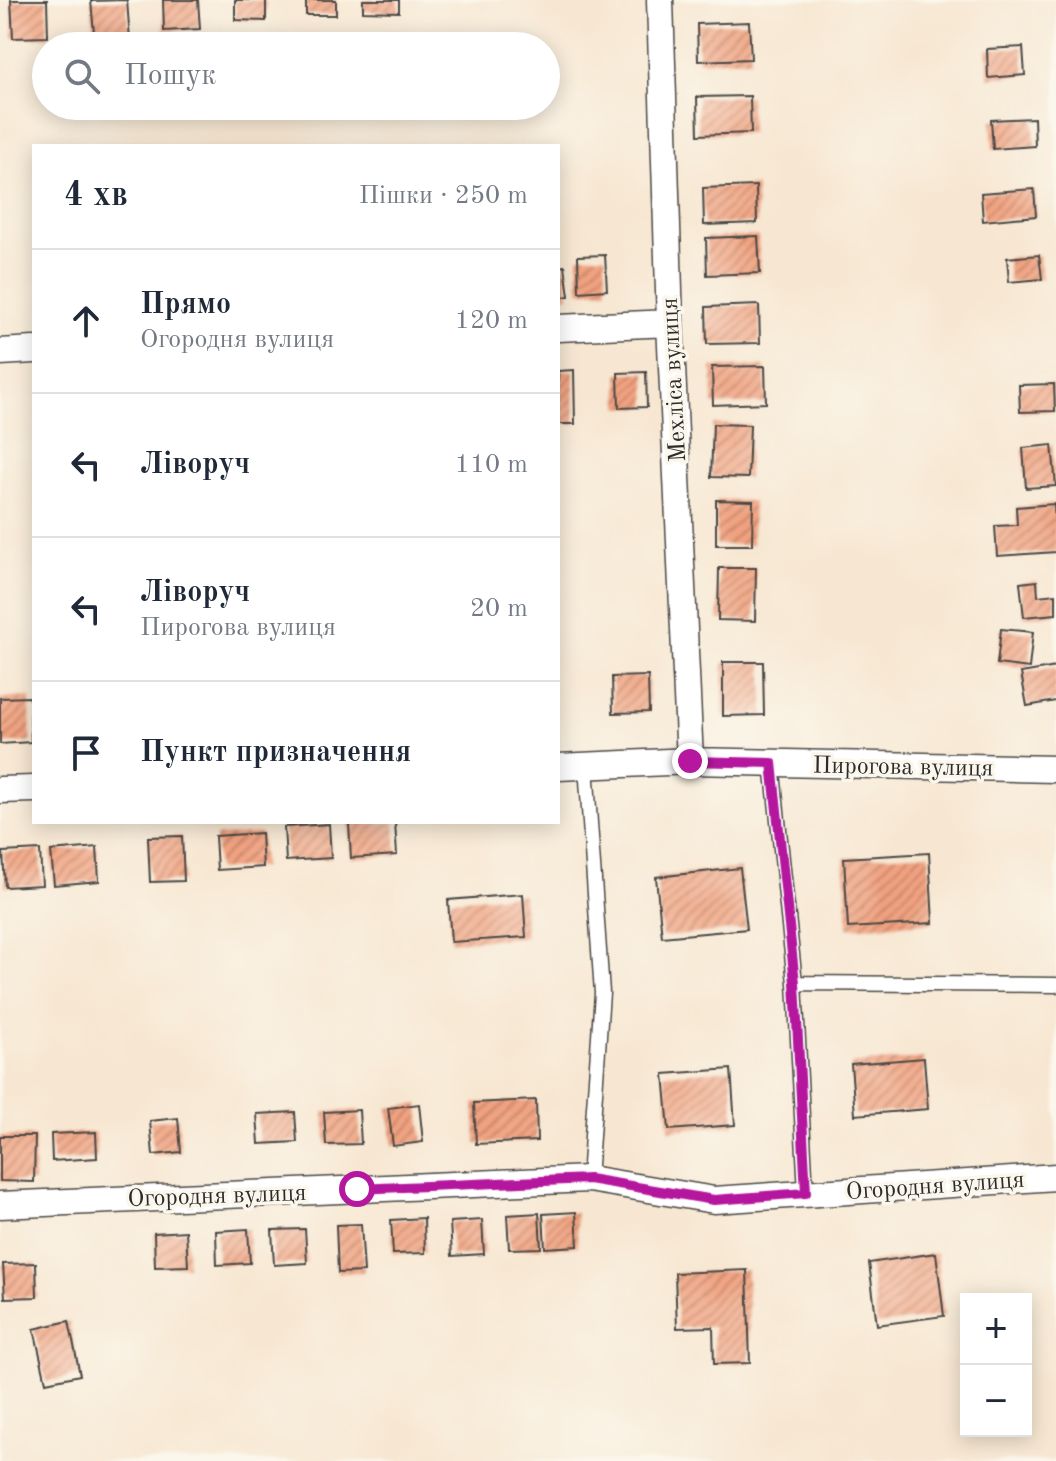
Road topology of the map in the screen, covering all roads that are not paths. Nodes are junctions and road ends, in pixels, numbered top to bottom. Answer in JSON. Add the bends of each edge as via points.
{"nodes":[{"id":1,"x":660,"y":0,"type":"edge"},
{"id":2,"x":670,"y":323,"type":"junction"},
{"id":3,"x":560,"y":328,"type":"edge"},
{"id":4,"x":32,"y":350,"type":"edge"},
{"id":5,"x":0,"y":352,"type":"edge"},
{"id":6,"x":690,"y":761,"type":"junction"},
{"id":7,"x":772,"y":763,"type":"junction"},
{"id":8,"x":586,"y":766,"type":"junction"},
{"id":9,"x":560,"y":767,"type":"edge"},
{"id":10,"x":1056,"y":769,"type":"edge"},
{"id":11,"x":32,"y":789,"type":"edge"},
{"id":12,"x":0,"y":790,"type":"edge"},
{"id":13,"x":795,"y":983,"type":"junction"},
{"id":14,"x":1056,"y":985,"type":"edge"},
{"id":15,"x":1056,"y":1177,"type":"edge"},
{"id":16,"x":589,"y":1179,"type":"junction"},
{"id":17,"x":806,"y":1193,"type":"junction"},
{"id":18,"x":0,"y":1205,"type":"edge"}],
"edges":[{"from":1,"to":2,"type":"street","name":"Мехліса вулиця"},
{"from":2,"to":3,"type":"street"},
{"from":2,"to":6,"type":"street","name":"Мехліса вулиця"},
{"from":4,"to":5,"type":"street"},
{"from":6,"to":7,"type":"street","name":"Пирогова вулиця"},
{"from":6,"to":8,"type":"street","name":"Пирогова вулиця"},
{"from":7,"to":10,"type":"street","name":"Пирогова вулиця"},
{"from":7,"to":13,"type":"lane"},
{"from":8,"to":9,"type":"street","name":"Пирогова вулиця"},
{"from":8,"to":16,"type":"lane","via":[[602,993]]},
{"from":11,"to":12,"type":"street"},
{"from":13,"to":14,"type":"lane"},
{"from":13,"to":17,"type":"lane"},
{"from":15,"to":17,"type":"street","name":"Огородня вулиця"},
{"from":16,"to":17,"type":"street","name":"Огородня вулиця","via":[[714,1200]]},
{"from":16,"to":18,"type":"street","name":"Огородня вулиця"}]}
